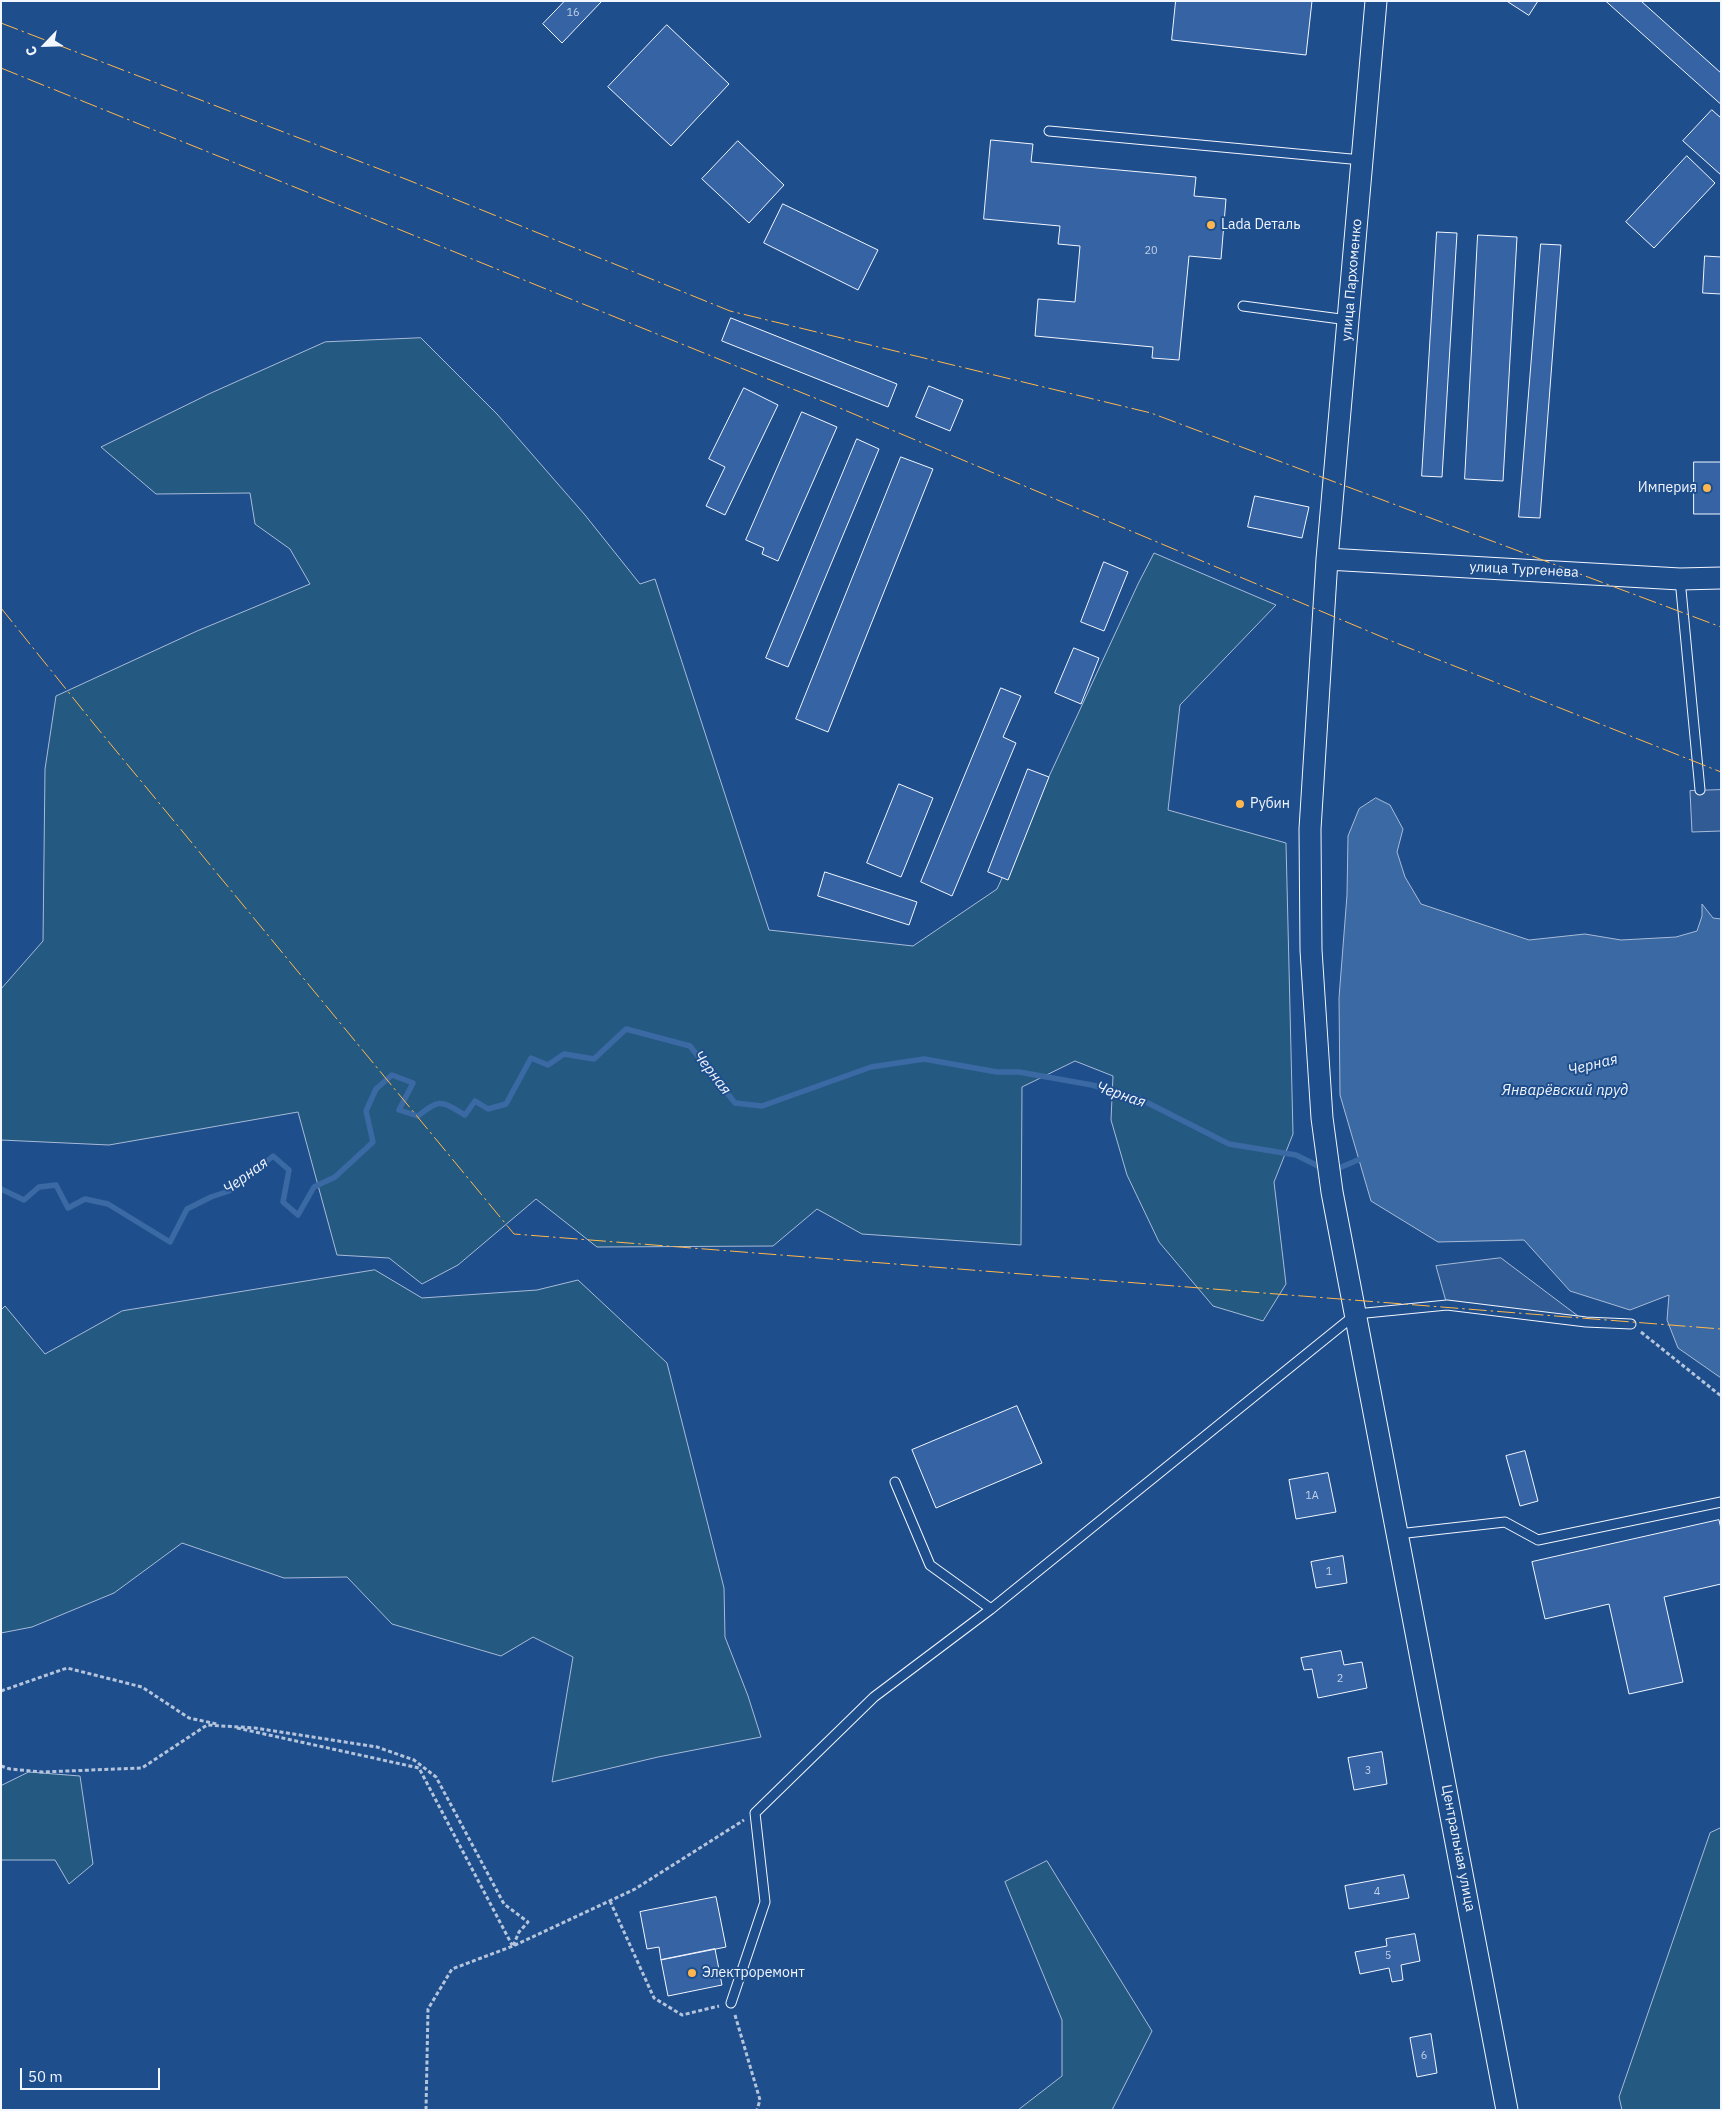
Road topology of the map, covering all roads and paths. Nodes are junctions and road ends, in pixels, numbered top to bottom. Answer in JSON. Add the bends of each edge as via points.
{"nodes":[{"id":1,"x":1376,"y":1,"type":"edge"},
{"id":2,"x":1049,"y":131,"type":"dead end"},
{"id":3,"x":1363,"y":160,"type":"junction"},
{"id":4,"x":1243,"y":306,"type":"dead end"},
{"id":5,"x":1349,"y":320,"type":"junction"},
{"id":6,"x":1327,"y":559,"type":"junction"},
{"id":7,"x":1721,"y":578,"type":"edge"},
{"id":8,"x":1680,"y":579,"type":"junction"},
{"id":9,"x":1700,"y":790,"type":"dead end"},
{"id":10,"x":1322,"y":1118,"type":"joint"},
{"id":11,"x":1356,"y":1314,"type":"junction"},
{"id":12,"x":1631,"y":1324,"type":"joint"},
{"id":13,"x":1721,"y":1396,"type":"edge"},
{"id":14,"x":895,"y":1482,"type":"dead end"},
{"id":15,"x":1721,"y":1502,"type":"edge"},
{"id":16,"x":1398,"y":1534,"type":"junction"},
{"id":17,"x":991,"y":1609,"type":"junction"},
{"id":18,"x":1,"y":1690,"type":"edge"},
{"id":19,"x":226,"y":1726,"type":"junction"},
{"id":20,"x":1,"y":1766,"type":"edge"},
{"id":21,"x":755,"y":1813,"type":"junction"},
{"id":22,"x":610,"y":1901,"type":"junction"},
{"id":23,"x":512,"y":1946,"type":"junction"},
{"id":24,"x":731,"y":2003,"type":"junction"},
{"id":25,"x":426,"y":2110,"type":"edge"},
{"id":26,"x":757,"y":2110,"type":"edge"},
{"id":27,"x":1507,"y":2110,"type":"edge"}],
"edges":[{"from":1,"to":3,"type":"street","name":"улица Пархоменко"},
{"from":2,"to":3,"type":"lane"},
{"from":3,"to":5,"type":"street","name":"улица Пархоменко"},
{"from":4,"to":5,"type":"lane"},
{"from":5,"to":6,"type":"street","name":"улица Пархоменко"},
{"from":6,"to":8,"type":"street","name":"улица Тургенева"},
{"from":6,"to":10,"type":"street","name":"улица Пархоменко","via":[[1310,829],[1311,950]]},
{"from":7,"to":8,"type":"street","name":"улица Тургенева"},
{"from":8,"to":9,"type":"lane"},
{"from":10,"to":11,"type":"street","name":"Центральная улица","via":[[1332,1192]]},
{"from":11,"to":12,"type":"lane","via":[[1447,1305],[1586,1322]]},
{"from":11,"to":16,"type":"street","name":"Центральная улица"},
{"from":11,"to":17,"type":"lane"},
{"from":12,"to":13,"type":"path"},
{"from":14,"to":17,"type":"lane","via":[[930,1565]]},
{"from":15,"to":16,"type":"lane","via":[[1538,1540],[1505,1522]]},
{"from":16,"to":27,"type":"street","name":"Центральная улица"},
{"from":17,"to":21,"type":"lane","via":[[874,1697]]},
{"from":18,"to":19,"type":"path","via":[[67,1668],[142,1687],[189,1718]]},
{"from":19,"to":20,"type":"path","via":[[206,1725],[142,1768],[42,1772]]},
{"from":19,"to":23,"type":"path","via":[[418,1768]]},
{"from":19,"to":23,"type":"path","via":[[378,1747],[414,1760],[436,1778],[504,1904],[528,1922]]},
{"from":21,"to":22,"type":"path","via":[[635,1889]]},
{"from":21,"to":24,"type":"lane","via":[[765,1902]]},
{"from":22,"to":23,"type":"path"},
{"from":22,"to":24,"type":"path","via":[[654,1998],[682,2015]]},
{"from":23,"to":25,"type":"path","via":[[452,1969],[428,2009]]},
{"from":24,"to":26,"type":"path","via":[[760,2100]]}]}
